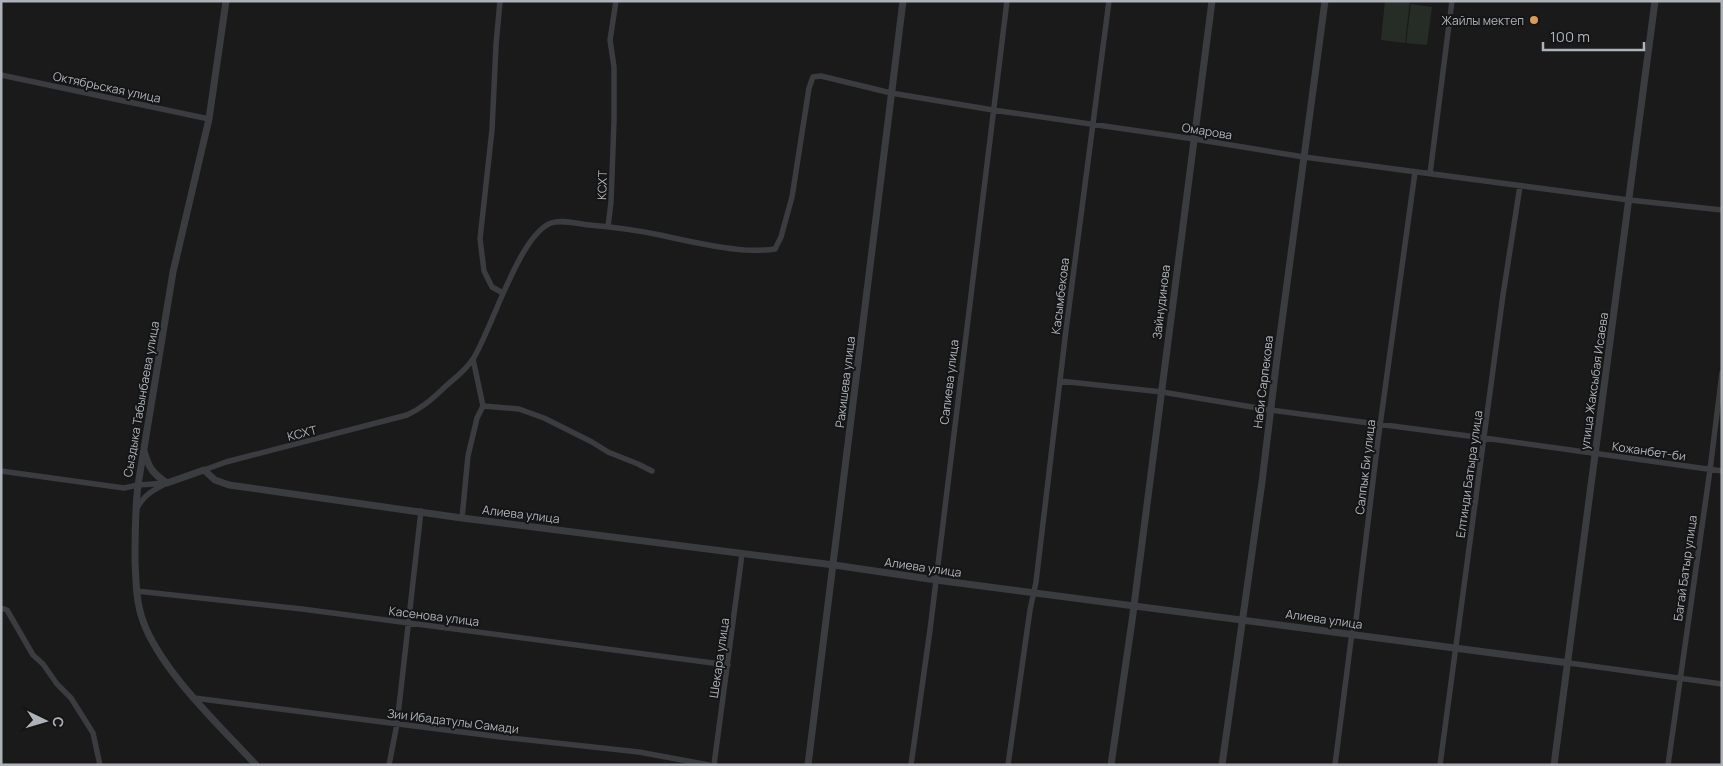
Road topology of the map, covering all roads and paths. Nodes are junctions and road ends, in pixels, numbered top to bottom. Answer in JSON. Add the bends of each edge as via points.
{"nodes":[{"id":1,"x":226,"y":1,"type":"edge"},
{"id":2,"x":500,"y":1,"type":"edge"},
{"id":3,"x":616,"y":1,"type":"edge"},
{"id":4,"x":903,"y":1,"type":"edge"},
{"id":5,"x":1007,"y":1,"type":"edge"},
{"id":6,"x":1109,"y":1,"type":"edge"},
{"id":7,"x":1212,"y":1,"type":"edge"},
{"id":8,"x":1325,"y":1,"type":"edge"},
{"id":9,"x":1452,"y":1,"type":"edge"},
{"id":10,"x":1655,"y":1,"type":"edge"},
{"id":11,"x":1,"y":74,"type":"edge"},
{"id":12,"x":891,"y":93,"type":"junction"},
{"id":13,"x":993,"y":110,"type":"junction"},
{"id":14,"x":209,"y":119,"type":"junction"},
{"id":15,"x":1093,"y":124,"type":"junction"},
{"id":16,"x":1194,"y":139,"type":"junction"},
{"id":17,"x":1304,"y":157,"type":"junction"},
{"id":18,"x":1415,"y":172,"type":"junction"},
{"id":19,"x":1430,"y":174,"type":"junction"},
{"id":20,"x":1520,"y":186,"type":"junction"},
{"id":21,"x":1629,"y":200,"type":"junction"},
{"id":22,"x":1722,"y":210,"type":"edge"},
{"id":23,"x":608,"y":227,"type":"junction"},
{"id":24,"x":503,"y":293,"type":"junction"},
{"id":25,"x":473,"y":359,"type":"junction"},
{"id":26,"x":1722,"y":373,"type":"edge"},
{"id":27,"x":1060,"y":381,"type":"junction"},
{"id":28,"x":1162,"y":392,"type":"junction"},
{"id":29,"x":483,"y":406,"type":"junction"},
{"id":30,"x":1270,"y":410,"type":"junction"},
{"id":31,"x":1380,"y":424,"type":"junction"},
{"id":32,"x":1484,"y":438,"type":"junction"},
{"id":33,"x":144,"y":451,"type":"junction"},
{"id":34,"x":1595,"y":454,"type":"junction"},
{"id":35,"x":204,"y":470,"type":"junction"},
{"id":36,"x":1710,"y":470,"type":"junction"},
{"id":37,"x":1,"y":471,"type":"edge"},
{"id":38,"x":652,"y":471,"type":"dead end"},
{"id":39,"x":1722,"y":471,"type":"edge"},
{"id":40,"x":167,"y":483,"type":"junction"},
{"id":41,"x":138,"y":485,"type":"junction"},
{"id":42,"x":421,"y":511,"type":"junction"},
{"id":43,"x":134,"y":514,"type":"junction"},
{"id":44,"x":462,"y":518,"type":"junction"},
{"id":45,"x":742,"y":554,"type":"junction"},
{"id":46,"x":834,"y":565,"type":"junction"},
{"id":47,"x":936,"y":580,"type":"junction"},
{"id":48,"x":136,"y":591,"type":"junction"},
{"id":49,"x":1033,"y":593,"type":"junction"},
{"id":50,"x":1134,"y":606,"type":"junction"},
{"id":51,"x":1,"y":608,"type":"edge"},
{"id":52,"x":1243,"y":619,"type":"junction"},
{"id":53,"x":408,"y":623,"type":"junction"},
{"id":54,"x":1353,"y":635,"type":"junction"},
{"id":55,"x":1454,"y":647,"type":"junction"},
{"id":56,"x":1569,"y":663,"type":"junction"},
{"id":57,"x":728,"y":665,"type":"junction"},
{"id":58,"x":1679,"y":678,"type":"junction"},
{"id":59,"x":1722,"y":684,"type":"edge"},
{"id":60,"x":194,"y":698,"type":"junction"},
{"id":61,"x":396,"y":724,"type":"junction"},
{"id":62,"x":100,"y":765,"type":"edge"},
{"id":63,"x":256,"y":765,"type":"edge"},
{"id":64,"x":389,"y":765,"type":"edge"},
{"id":65,"x":709,"y":765,"type":"edge"},
{"id":66,"x":714,"y":765,"type":"edge"},
{"id":67,"x":808,"y":765,"type":"edge"},
{"id":68,"x":911,"y":765,"type":"edge"},
{"id":69,"x":1008,"y":765,"type":"edge"},
{"id":70,"x":1111,"y":765,"type":"edge"},
{"id":71,"x":1222,"y":765,"type":"edge"},
{"id":72,"x":1334,"y":765,"type":"edge"},
{"id":73,"x":1440,"y":765,"type":"edge"},
{"id":74,"x":1554,"y":765,"type":"edge"},
{"id":75,"x":1668,"y":765,"type":"edge"}],
"edges":[{"from":1,"to":14,"type":"street","name":"Сыздыка Табынбаева улица"},
{"from":2,"to":24,"type":"street","via":[[492,130],[480,239],[484,272],[492,287]]},
{"from":3,"to":23,"type":"street","name":"КСХТ","via":[[610,40],[614,66],[614,120]]},
{"from":4,"to":12,"type":"street","name":"Ракишева улица"},
{"from":5,"to":13,"type":"street","name":"Сапиева улица"},
{"from":6,"to":15,"type":"street","name":"Касымбекова"},
{"from":7,"to":16,"type":"street","name":"Зайнудинова"},
{"from":8,"to":17,"type":"street","name":"Наби Сарпекова"},
{"from":9,"to":19,"type":"street"},
{"from":10,"to":21,"type":"street","name":"улица Жаксыбая Исаева"},
{"from":11,"to":14,"type":"street","name":"Октябрьская улица"},
{"from":12,"to":13,"type":"street","name":"Омарова"},
{"from":12,"to":23,"type":"street","name":"Омарова","via":[[821,76],[813,77],[792,197],[775,248],[712,247]]},
{"from":12,"to":46,"type":"street","name":"Ракишева улица"},
{"from":13,"to":15,"type":"street","name":"Омарова"},
{"from":13,"to":47,"type":"street","name":"Сапиева улица"},
{"from":14,"to":33,"type":"street","name":"Сыздыка Табынбаева улица","via":[[174,272]]},
{"from":15,"to":16,"type":"street","name":"Омарова"},
{"from":15,"to":27,"type":"street","name":"Касымбекова"},
{"from":16,"to":17,"type":"street","name":"Омарова"},
{"from":16,"to":28,"type":"street","name":"Зайнудинова"},
{"from":17,"to":18,"type":"street","name":"Омарова"},
{"from":17,"to":30,"type":"street","name":"Наби Сарпекова"},
{"from":18,"to":19,"type":"street","name":"Омарова"},
{"from":18,"to":31,"type":"street","name":"Салпык Би улица"},
{"from":19,"to":20,"type":"street","name":"Омарова"},
{"from":20,"to":21,"type":"street","name":"Омарова"},
{"from":20,"to":32,"type":"street","name":"Елтинди Батыра улица"},
{"from":21,"to":22,"type":"street","name":"Омарова"},
{"from":21,"to":34,"type":"street","name":"улица Жаксыбая Исаева"},
{"from":23,"to":24,"type":"street","name":"КСХТ","via":[[551,223],[527,246]]},
{"from":24,"to":25,"type":"street","name":"КСХТ"},
{"from":25,"to":29,"type":"street"},
{"from":25,"to":35,"type":"street","name":"КСХТ","via":[[460,376],[407,415]]},
{"from":26,"to":36,"type":"street","name":"Багай Батыр улица"},
{"from":27,"to":28,"type":"street","name":"Кожанбет-би"},
{"from":27,"to":49,"type":"street","name":"Касымбекова"},
{"from":28,"to":30,"type":"street","name":"Кожанбет-би"},
{"from":28,"to":50,"type":"street","name":"Зайнудинова"},
{"from":29,"to":38,"type":"street","via":[[519,409],[544,418]]},
{"from":29,"to":44,"type":"street","via":[[468,456]]},
{"from":30,"to":31,"type":"street","name":"Кожанбет-би"},
{"from":30,"to":52,"type":"street","name":"Наби Сарпекова"},
{"from":31,"to":32,"type":"street","name":"Кожанбет-би"},
{"from":31,"to":54,"type":"street","name":"Салпык Би улица"},
{"from":32,"to":34,"type":"street","name":"Кожанбет-би"},
{"from":32,"to":55,"type":"street","name":"Елтинди Батыра улица"},
{"from":33,"to":40,"type":"street","via":[[149,468]]},
{"from":33,"to":41,"type":"street","name":"Сыздыка Табынбаева улица"},
{"from":34,"to":36,"type":"street","name":"Кожанбет-би"},
{"from":34,"to":56,"type":"street","name":"улица Жаксыбая Исаева"},
{"from":35,"to":40,"type":"street"},
{"from":35,"to":42,"type":"street","name":"Алиева улица","via":[[215,480],[229,484]]},
{"from":36,"to":39,"type":"street","name":"Кожанбет-би"},
{"from":36,"to":58,"type":"street","name":"Багай Батыр улица"},
{"from":37,"to":41,"type":"street","via":[[109,487]]},
{"from":40,"to":41,"type":"street"},
{"from":40,"to":43,"type":"street","via":[[142,498]]},
{"from":41,"to":43,"type":"street","name":"Сыздыка Табынбаева улица"},
{"from":42,"to":44,"type":"street","name":"Алиева улица"},
{"from":42,"to":53,"type":"street"},
{"from":43,"to":48,"type":"street","name":"Сыздыка Табынбаева улица"},
{"from":44,"to":45,"type":"street","name":"Алиева улица"},
{"from":45,"to":46,"type":"street","name":"Алиева улица"},
{"from":45,"to":57,"type":"street","name":"Шекара улица"},
{"from":46,"to":47,"type":"street","name":"Алиева улица"},
{"from":46,"to":67,"type":"street","name":"Ракишева улица"},
{"from":47,"to":49,"type":"street","name":"Алиева улица"},
{"from":47,"to":68,"type":"street","name":"Сапиева улица"},
{"from":48,"to":53,"type":"street","name":"Касенова улица"},
{"from":48,"to":60,"type":"street","name":"Сыздыка Табынбаева улица","via":[[142,620],[152,641]]},
{"from":49,"to":50,"type":"street","name":"Алиева улица"},
{"from":49,"to":69,"type":"street","name":"Касымбекова"},
{"from":50,"to":52,"type":"street","name":"Алиева улица"},
{"from":50,"to":70,"type":"street","name":"Зайнудинова"},
{"from":51,"to":62,"type":"street","via":[[7,610],[33,655],[71,698],[93,733]]},
{"from":52,"to":54,"type":"street","name":"Алиева улица"},
{"from":52,"to":71,"type":"street","name":"Наби Сарпекова"},
{"from":53,"to":57,"type":"street","name":"Касенова улица"},
{"from":53,"to":61,"type":"street"},
{"from":54,"to":55,"type":"street","name":"Алиева улица"},
{"from":54,"to":72,"type":"street","name":"Салпык Би улица"},
{"from":55,"to":56,"type":"street","name":"Алиева улица"},
{"from":55,"to":73,"type":"street","name":"Елтинди Батыра улица"},
{"from":56,"to":58,"type":"street","name":"Алиева улица"},
{"from":56,"to":74,"type":"street","name":"улица Жаксыбая Исаева"},
{"from":57,"to":66,"type":"street","name":"Шекара улица"},
{"from":58,"to":59,"type":"street","name":"Алиева улица"},
{"from":58,"to":75,"type":"street","name":"Багай Батыр улица"},
{"from":60,"to":61,"type":"street","name":"Зии Ибадатулы Самади"},
{"from":60,"to":63,"type":"street","name":"Сыздыка Табынбаева улица"},
{"from":61,"to":64,"type":"street"},
{"from":61,"to":65,"type":"street","name":"Зии Ибадатулы Самади","via":[[639,752]]}]}
